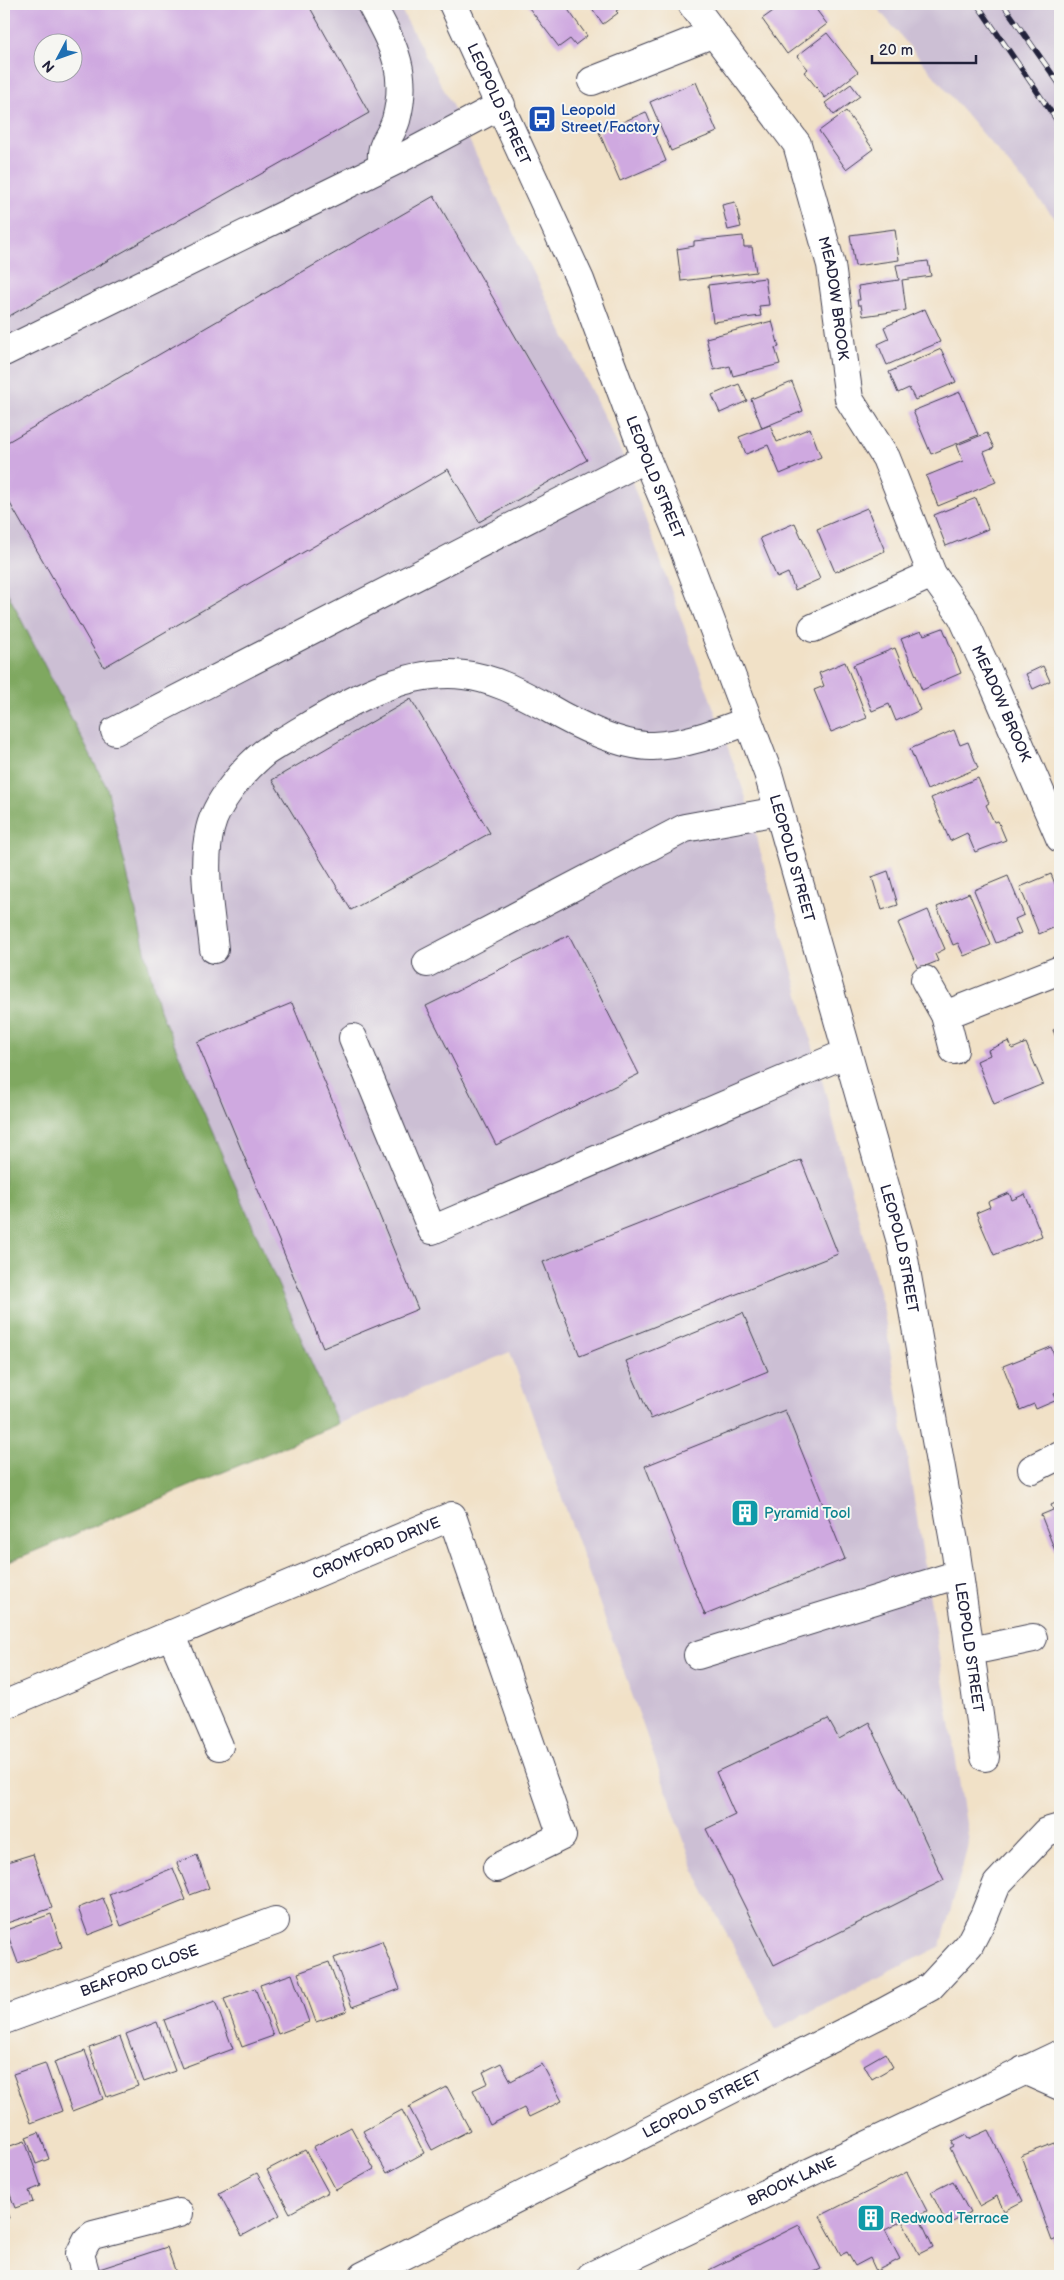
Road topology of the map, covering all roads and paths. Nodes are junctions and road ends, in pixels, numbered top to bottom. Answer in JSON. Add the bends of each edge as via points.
{"nodes":[{"id":1,"x":371,"y":4,"type":"edge"},
{"id":2,"x":453,"y":4,"type":"edge"},
{"id":3,"x":692,"y":4,"type":"edge"},
{"id":4,"x":714,"y":33,"type":"junction"},
{"id":5,"x":592,"y":81,"type":"dead end"},
{"id":6,"x":501,"y":105,"type":"junction"},
{"id":7,"x":383,"y":166,"type":"junction"},
{"id":8,"x":4,"y":352,"type":"edge"},
{"id":9,"x":646,"y":458,"type":"junction"},
{"id":10,"x":932,"y":574,"type":"junction"},
{"id":11,"x":813,"y":628,"type":"dead end"},
{"id":12,"x":748,"y":721,"type":"junction"},
{"id":13,"x":115,"y":731,"type":"dead end"},
{"id":14,"x":778,"y":811,"type":"junction"},
{"id":15,"x":1060,"y":838,"type":"edge"},
{"id":16,"x":214,"y":949,"type":"dead end"},
{"id":17,"x":427,"y":963,"type":"dead end"},
{"id":18,"x":1060,"y":970,"type":"edge"},
{"id":19,"x":925,"y":980,"type":"dead end"},
{"id":20,"x":945,"y":1015,"type":"junction"},
{"id":21,"x":352,"y":1038,"type":"dead end"},
{"id":22,"x":954,"y":1050,"type":"dead end"},
{"id":23,"x":847,"y":1053,"type":"junction"},
{"id":24,"x":1060,"y":1455,"type":"edge"},
{"id":25,"x":1032,"y":1469,"type":"dead end"},
{"id":26,"x":959,"y":1574,"type":"junction"},
{"id":27,"x":171,"y":1634,"type":"junction"},
{"id":28,"x":1033,"y":1638,"type":"dead end"},
{"id":29,"x":971,"y":1651,"type":"junction"},
{"id":30,"x":698,"y":1654,"type":"dead end"},
{"id":31,"x":4,"y":1705,"type":"edge"},
{"id":32,"x":219,"y":1746,"type":"dead end"},
{"id":33,"x":985,"y":1757,"type":"dead end"},
{"id":34,"x":1060,"y":1828,"type":"edge"},
{"id":35,"x":497,"y":1868,"type":"dead end"},
{"id":36,"x":275,"y":1921,"type":"dead end"},
{"id":37,"x":4,"y":2020,"type":"edge"},
{"id":38,"x":1060,"y":2054,"type":"edge"},
{"id":39,"x":1024,"y":2070,"type":"junction"},
{"id":40,"x":1060,"y":2086,"type":"edge"},
{"id":41,"x":179,"y":2213,"type":"dead end"},
{"id":42,"x":86,"y":2276,"type":"edge"},
{"id":43,"x":363,"y":2276,"type":"edge"},
{"id":44,"x":591,"y":2276,"type":"edge"}],
"edges":[{"from":1,"to":7,"type":"street","via":[[392,42],[400,65],[396,121],[380,153]]},
{"from":2,"to":6,"type":"street","name":"LEOPOLD STREET"},
{"from":3,"to":4,"type":"street","name":"MEADOW BROOK"},
{"from":4,"to":5,"type":"street"},
{"from":4,"to":10,"type":"street","name":"MEADOW BROOK","via":[[797,144],[831,265],[849,399],[886,458]]},
{"from":6,"to":7,"type":"street"},
{"from":6,"to":9,"type":"street","name":"LEOPOLD STREET","via":[[580,280]]},
{"from":7,"to":8,"type":"street"},
{"from":9,"to":12,"type":"street","name":"LEOPOLD STREET"},
{"from":9,"to":13,"type":"street"},
{"from":10,"to":11,"type":"street"},
{"from":10,"to":15,"type":"street","name":"MEADOW BROOK","via":[[962,616]]},
{"from":12,"to":14,"type":"street","name":"LEOPOLD STREET","via":[[768,773]]},
{"from":12,"to":16,"type":"street","via":[[696,739],[652,746],[619,740],[592,730],[500,684],[466,675],[425,675],[382,688],[264,753],[230,788],[210,828],[206,866]]},
{"from":14,"to":17,"type":"street","via":[[685,828]]},
{"from":14,"to":23,"type":"street","name":"LEOPOLD STREET"},
{"from":18,"to":20,"type":"street"},
{"from":19,"to":20,"type":"street"},
{"from":20,"to":22,"type":"street"},
{"from":21,"to":23,"type":"street","via":[[432,1230]]},
{"from":23,"to":26,"type":"street","name":"LEOPOLD STREET","via":[[901,1242]]},
{"from":24,"to":25,"type":"street"},
{"from":26,"to":29,"type":"street","name":"LEOPOLD STREET"},
{"from":26,"to":30,"type":"street"},
{"from":27,"to":31,"type":"street","name":"CROMFORD DRIVE"},
{"from":27,"to":32,"type":"street"},
{"from":27,"to":35,"type":"street","name":"CROMFORD DRIVE","via":[[452,1516],[562,1836]]},
{"from":28,"to":29,"type":"street"},
{"from":29,"to":33,"type":"street","name":"LEOPOLD STREET"},
{"from":34,"to":43,"type":"street","name":"LEOPOLD STREET","via":[[1046,1832],[996,1884],[969,1945],[930,1987]]},
{"from":36,"to":37,"type":"street","name":"BEAFORD CLOSE"},
{"from":38,"to":39,"type":"street","name":"BROOK LANE"},
{"from":39,"to":40,"type":"street"},
{"from":39,"to":44,"type":"street","name":"BROOK LANE"},
{"from":41,"to":42,"type":"street","via":[[93,2235],[80,2254]]}]}
